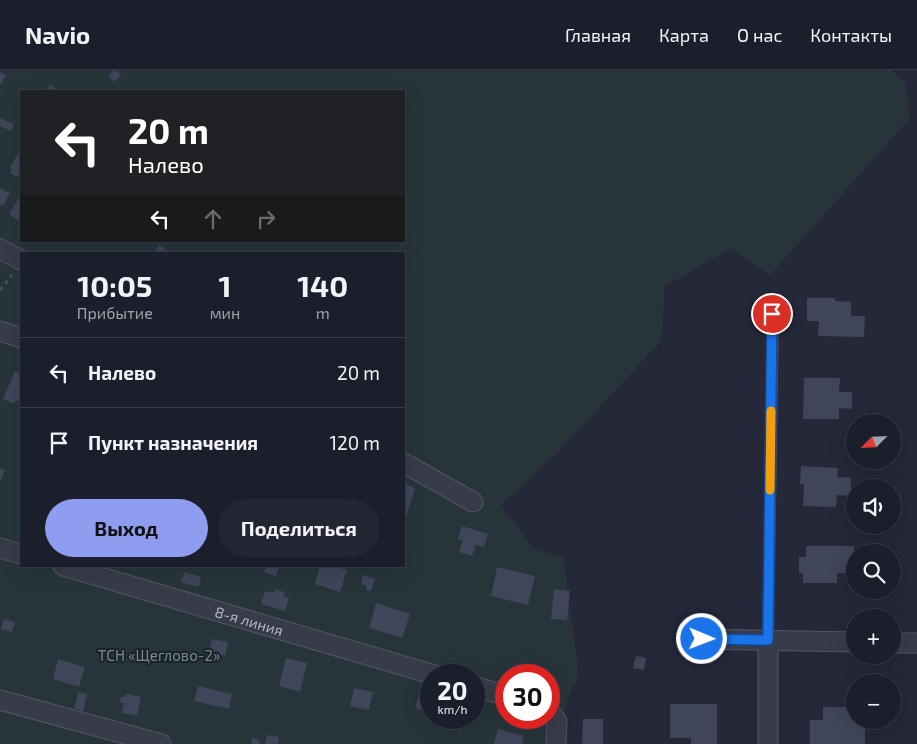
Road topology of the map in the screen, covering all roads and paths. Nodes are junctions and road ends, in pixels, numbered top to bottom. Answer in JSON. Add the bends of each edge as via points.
{"nodes":[{"id":1,"x":0,"y":250,"type":"edge"},
{"id":2,"x":20,"y":260,"type":"edge"},
{"id":3,"x":772,"y":314,"type":"dead end"},
{"id":4,"x":0,"y":331,"type":"edge"},
{"id":5,"x":20,"y":338,"type":"edge"},
{"id":6,"x":405,"y":464,"type":"edge"},
{"id":7,"x":473,"y":502,"type":"dead end"},
{"id":8,"x":0,"y":548,"type":"edge"},
{"id":9,"x":20,"y":554,"type":"edge"},
{"id":10,"x":66,"y":567,"type":"edge"},
{"id":11,"x":702,"y":639,"type":"dead end"},
{"id":12,"x":768,"y":640,"type":"junction"},
{"id":13,"x":846,"y":642,"type":"edge"},
{"id":14,"x":901,"y":643,"type":"edge"},
{"id":15,"x":917,"y":643,"type":"edge"},
{"id":16,"x":420,"y":671,"type":"edge"},
{"id":17,"x":0,"y":700,"type":"edge"},
{"id":18,"x":557,"y":729,"type":"edge"},
{"id":19,"x":161,"y":744,"type":"edge"},
{"id":20,"x":556,"y":744,"type":"edge"},
{"id":21,"x":768,"y":744,"type":"edge"}],
"edges":[{"from":1,"to":2,"type":"street"},
{"from":3,"to":12,"type":"lane"},
{"from":4,"to":5,"type":"street"},
{"from":6,"to":7,"type":"street"},
{"from":8,"to":9,"type":"street"},
{"from":10,"to":16,"type":"street","name":"8-я линия"},
{"from":11,"to":12,"type":"street"},
{"from":12,"to":13,"type":"street"},
{"from":12,"to":21,"type":"street"},
{"from":14,"to":15,"type":"street"},
{"from":17,"to":19,"type":"street"},
{"from":18,"to":20,"type":"street"}]}
